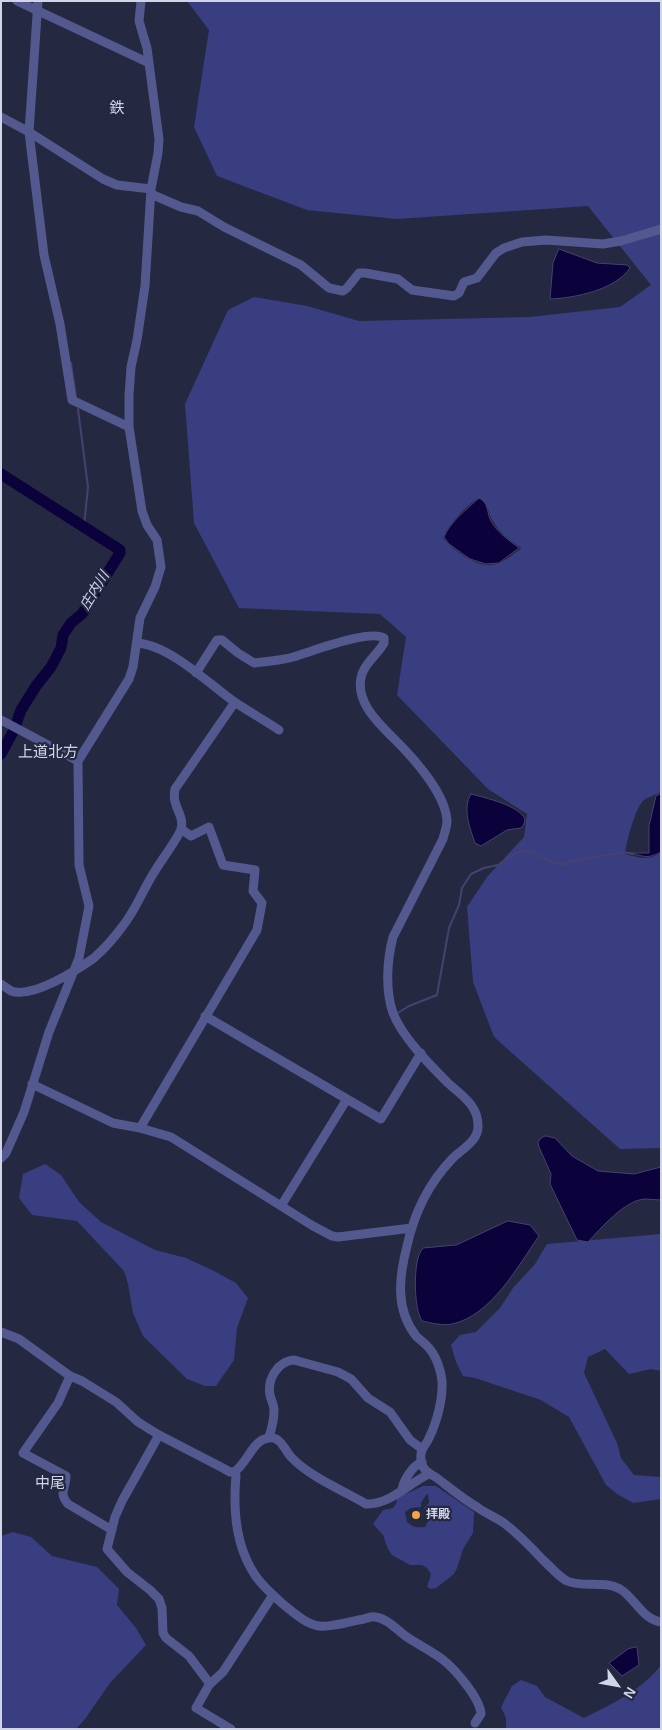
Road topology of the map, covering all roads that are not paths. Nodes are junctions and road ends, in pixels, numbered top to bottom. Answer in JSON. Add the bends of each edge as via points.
{"nodes":[{"id":1,"x":17,"y":1,"type":"edge"},
{"id":2,"x":38,"y":1,"type":"edge"},
{"id":3,"x":141,"y":1,"type":"edge"},
{"id":4,"x":37,"y":12,"type":"junction"},
{"id":5,"x":149,"y":63,"type":"junction"},
{"id":6,"x":1,"y":117,"type":"edge"},
{"id":7,"x":29,"y":132,"type":"junction"},
{"id":8,"x":151,"y":192,"type":"junction"},
{"id":9,"x":661,"y":229,"type":"edge"},
{"id":10,"x":129,"y":427,"type":"junction"},
{"id":11,"x":137,"y":643,"type":"junction"},
{"id":12,"x":196,"y":673,"type":"junction"},
{"id":13,"x":235,"y":702,"type":"junction"},
{"id":14,"x":1,"y":720,"type":"edge"},
{"id":15,"x":279,"y":730,"type":"dead end"},
{"id":16,"x":78,"y":761,"type":"junction"},
{"id":17,"x":181,"y":829,"type":"junction"},
{"id":18,"x":73,"y":972,"type":"junction"},
{"id":19,"x":1,"y":984,"type":"edge"},
{"id":20,"x":205,"y":1016,"type":"junction"},
{"id":21,"x":421,"y":1052,"type":"junction"},
{"id":22,"x":32,"y":1084,"type":"junction"},
{"id":23,"x":347,"y":1099,"type":"junction"},
{"id":24,"x":140,"y":1128,"type":"junction"},
{"id":25,"x":1,"y":1158,"type":"edge"},
{"id":26,"x":281,"y":1206,"type":"junction"},
{"id":27,"x":412,"y":1228,"type":"junction"},
{"id":28,"x":1,"y":1332,"type":"edge"},
{"id":29,"x":70,"y":1376,"type":"junction"},
{"id":30,"x":158,"y":1435,"type":"junction"},
{"id":31,"x":270,"y":1437,"type":"junction"},
{"id":32,"x":422,"y":1449,"type":"junction"},
{"id":33,"x":422,"y":1462,"type":"junction"},
{"id":34,"x":234,"y":1472,"type":"junction"},
{"id":35,"x":429,"y":1474,"type":"junction"},
{"id":36,"x":402,"y":1492,"type":"junction"},
{"id":37,"x":112,"y":1530,"type":"junction"},
{"id":38,"x":273,"y":1595,"type":"junction"},
{"id":39,"x":661,"y":1622,"type":"edge"},
{"id":40,"x":210,"y":1684,"type":"junction"},
{"id":41,"x":475,"y":1723,"type":"dead end"},
{"id":42,"x":231,"y":1729,"type":"edge"}],
"edges":[{"from":1,"to":4,"type":"street"},
{"from":2,"to":4,"type":"street"},
{"from":3,"to":5,"type":"street","via":[[139,20]]},
{"from":4,"to":5,"type":"street"},
{"from":4,"to":7,"type":"street"},
{"from":5,"to":8,"type":"street","via":[[159,139]]},
{"from":6,"to":7,"type":"street"},
{"from":7,"to":8,"type":"street","via":[[102,178]]},
{"from":7,"to":10,"type":"street","via":[[44,255],[60,324],[72,400]]},
{"from":8,"to":9,"type":"street","via":[[181,207],[198,211],[301,265],[329,288],[338,291],[347,288],[359,273],[365,273],[398,279],[412,290],[454,296],[464,282],[477,278],[496,253],[522,242],[546,240],[603,244]]},
{"from":8,"to":10,"type":"street","via":[[145,286],[131,367]]},
{"from":10,"to":11,"type":"street","via":[[142,511],[157,540],[160,568],[140,618]]},
{"from":11,"to":12,"type":"street","via":[[159,648]]},
{"from":11,"to":16,"type":"street","via":[[129,678]]},
{"from":12,"to":13,"type":"street"},
{"from":12,"to":21,"type":"street","via":[[217,640],[222,640],[254,663],[294,657],[363,637],[376,635],[384,638],[379,652],[362,674],[366,706],[417,763],[438,794],[447,822],[443,839],[399,922],[389,952],[392,1011],[406,1036]]},
{"from":13,"to":15,"type":"street"},
{"from":13,"to":17,"type":"street","via":[[174,789],[173,798],[180,812]]},
{"from":14,"to":16,"type":"street"},
{"from":16,"to":18,"type":"street","via":[[79,865],[89,906]]},
{"from":17,"to":18,"type":"street","via":[[123,926],[95,957]]},
{"from":17,"to":20,"type":"street","via":[[192,836],[209,827],[223,865],[255,870],[253,891],[262,903],[257,930]]},
{"from":18,"to":19,"type":"street","via":[[40,988],[23,992],[12,991]]},
{"from":18,"to":22,"type":"street"},
{"from":20,"to":23,"type":"street"},
{"from":20,"to":24,"type":"street"},
{"from":21,"to":23,"type":"street","via":[[381,1118]]},
{"from":21,"to":27,"type":"street","via":[[477,1112],[478,1131],[471,1144],[439,1173]]},
{"from":22,"to":24,"type":"street","via":[[113,1123]]},
{"from":22,"to":25,"type":"street","via":[[24,1112]]},
{"from":23,"to":26,"type":"street"},
{"from":24,"to":26,"type":"street","via":[[171,1137]]},
{"from":26,"to":27,"type":"street","via":[[332,1236]]},
{"from":27,"to":32,"type":"street","via":[[402,1264],[401,1306],[416,1336],[429,1348],[438,1364],[442,1382],[440,1404]]},
{"from":28,"to":29,"type":"street","via":[[19,1339]]},
{"from":29,"to":30,"type":"street","via":[[116,1402]]},
{"from":29,"to":37,"type":"street","via":[[58,1403],[23,1453],[66,1476],[62,1493],[68,1504]]},
{"from":30,"to":34,"type":"street"},
{"from":30,"to":37,"type":"street","via":[[122,1501]]},
{"from":31,"to":32,"type":"street","via":[[274,1408],[269,1393],[271,1381],[281,1364],[294,1360],[338,1372],[351,1379],[368,1398],[390,1412],[410,1440]]},
{"from":31,"to":34,"type":"street","via":[[262,1440]]},
{"from":31,"to":36,"type":"street","via":[[281,1443],[291,1457],[307,1470],[366,1504]]},
{"from":32,"to":33,"type":"street"},
{"from":33,"to":35,"type":"street"},
{"from":33,"to":36,"type":"street","via":[[417,1464]]},
{"from":34,"to":38,"type":"street","via":[[235,1515],[243,1549],[256,1577]]},
{"from":35,"to":36,"type":"street"},
{"from":35,"to":39,"type":"street","via":[[503,1522],[562,1578],[576,1583],[619,1588],[647,1617]]},
{"from":37,"to":40,"type":"street","via":[[107,1549],[127,1572],[159,1599],[166,1638],[189,1656]]},
{"from":38,"to":40,"type":"street","via":[[223,1672]]},
{"from":38,"to":41,"type":"street","via":[[312,1624],[332,1626],[375,1617],[388,1622],[444,1660],[465,1684],[481,1707]]},
{"from":40,"to":42,"type":"street","via":[[196,1708]]}]}
